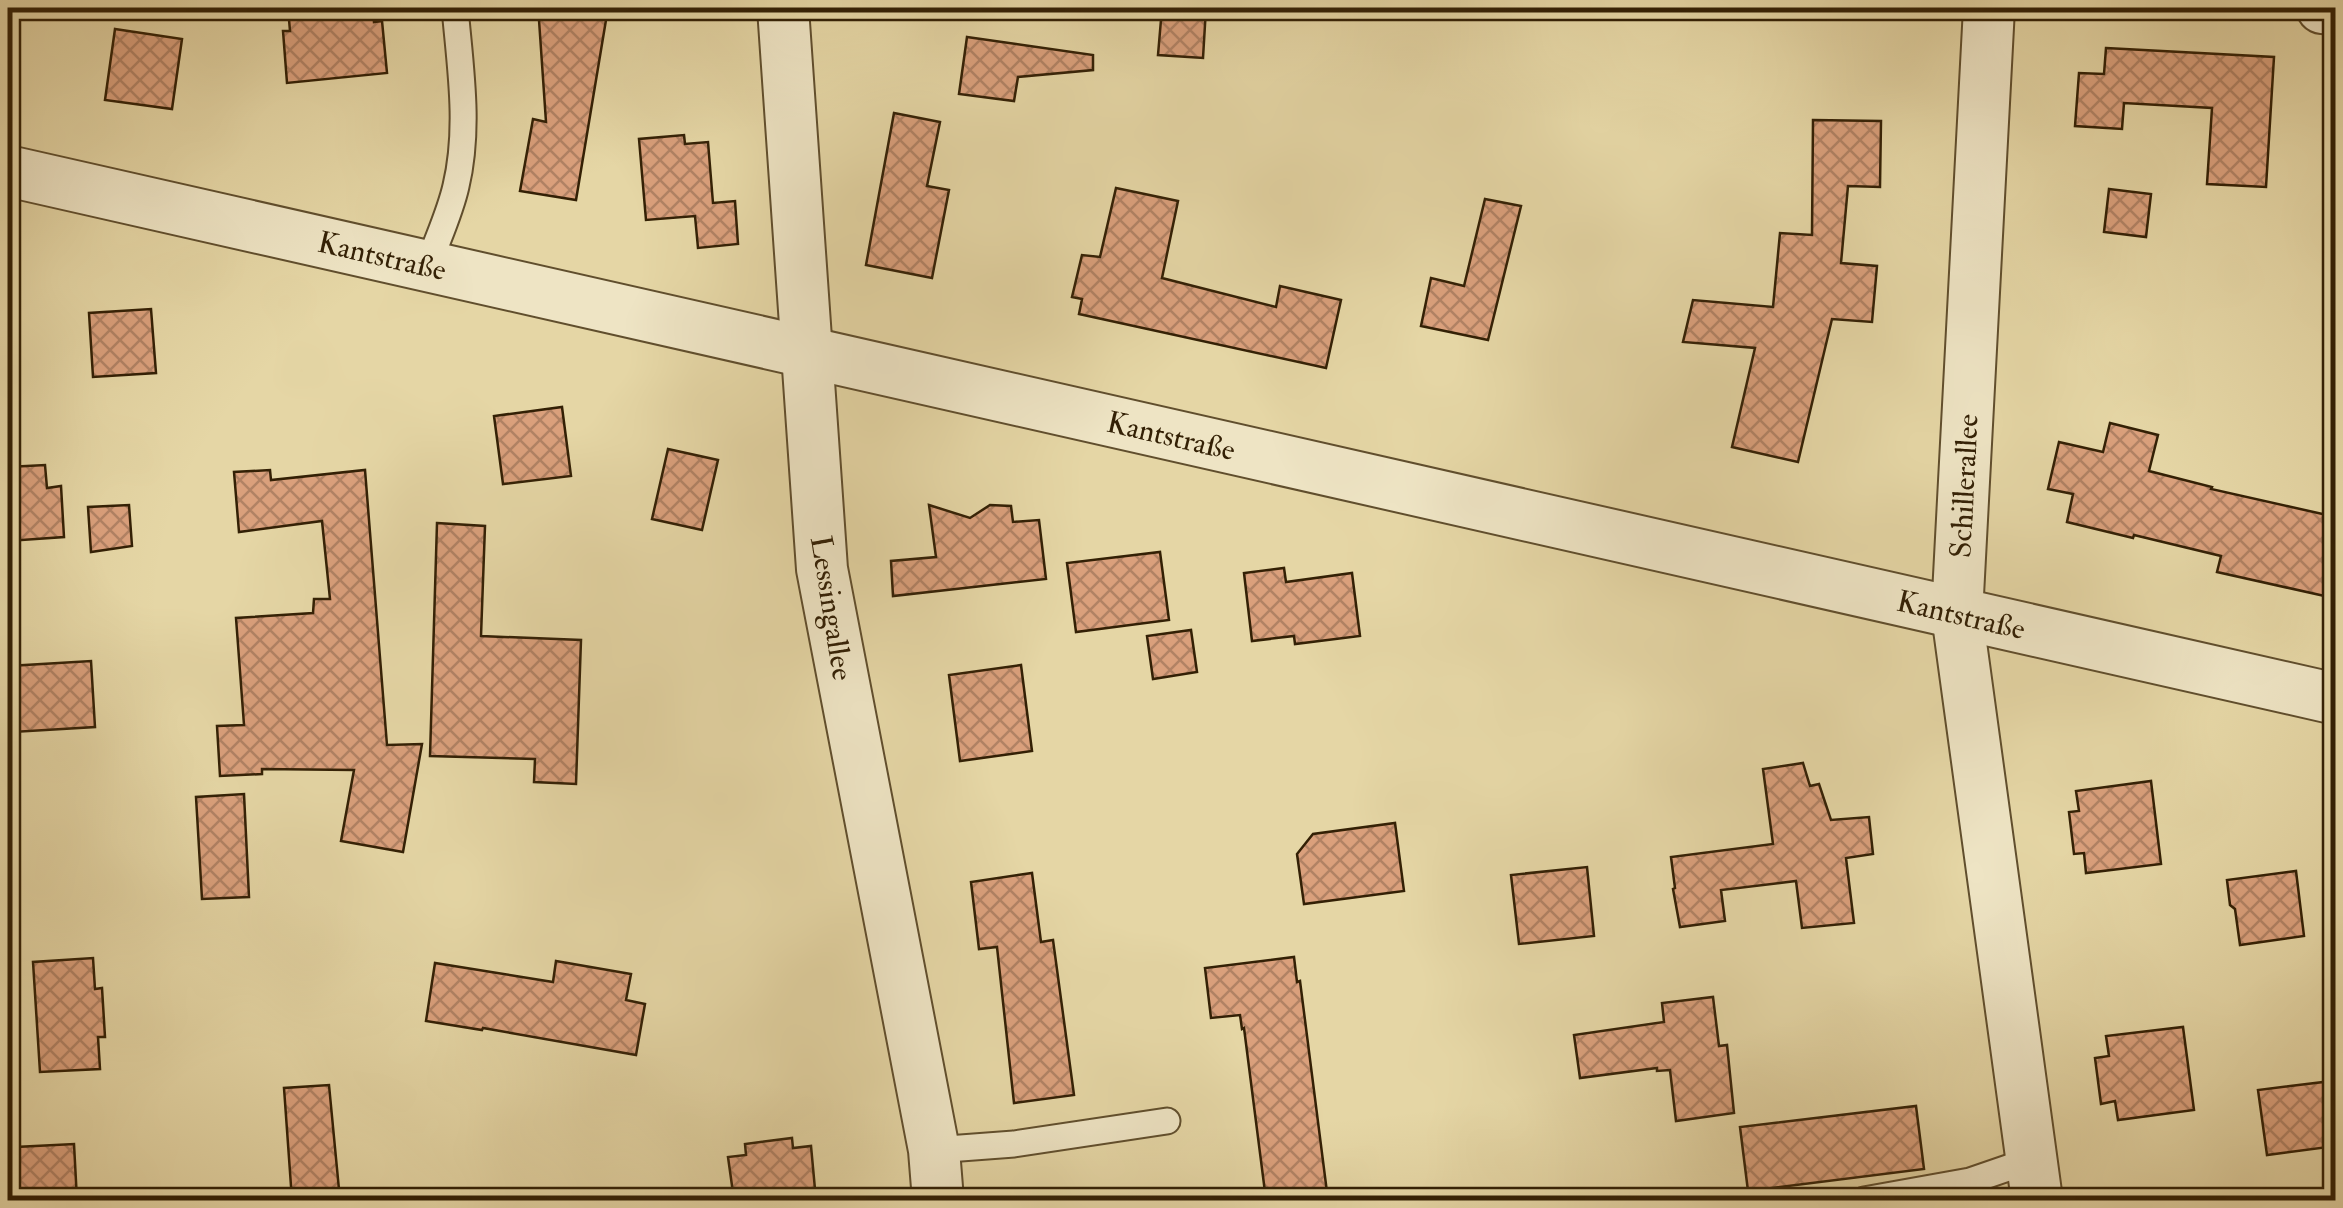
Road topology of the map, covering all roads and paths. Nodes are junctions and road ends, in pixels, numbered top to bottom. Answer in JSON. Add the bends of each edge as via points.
{"nodes":[{"id":1,"x":456,"y":8,"type":"edge"},
{"id":2,"x":783,"y":8,"type":"edge"},
{"id":3,"x":1988,"y":8,"type":"edge"},
{"id":4,"x":2322,"y":8,"type":"edge"},
{"id":5,"x":2336,"y":9,"type":"edge"},
{"id":6,"x":8,"y":171,"type":"edge"},
{"id":7,"x":428,"y":266,"type":"junction"},
{"id":8,"x":808,"y":354,"type":"junction"},
{"id":9,"x":1958,"y":614,"type":"junction"},
{"id":10,"x":2336,"y":699,"type":"edge"},
{"id":11,"x":1167,"y":1121,"type":"dead end"},
{"id":12,"x":934,"y":1150,"type":"junction"},
{"id":13,"x":2034,"y":1180,"type":"edge"},
{"id":14,"x":938,"y":1200,"type":"edge"},
{"id":15,"x":1864,"y":1200,"type":"edge"}],
"edges":[{"from":1,"to":7,"type":"lane","via":[[462,149],[456,189]]},
{"from":2,"to":8,"type":"street","name":"Lessingallee"},
{"from":3,"to":9,"type":"street","name":"Schillerallee"},
{"from":4,"to":5,"type":"street"},
{"from":6,"to":7,"type":"street","name":"Kantstraße"},
{"from":7,"to":8,"type":"street","name":"Kantstraße"},
{"from":8,"to":9,"type":"street","name":"Kantstraße"},
{"from":8,"to":12,"type":"street","name":"Lessingallee","via":[[822,570]]},
{"from":9,"to":10,"type":"street","name":"Kantstraße"},
{"from":9,"to":13,"type":"street","name":"Schillerallee"},
{"from":11,"to":12,"type":"lane"},
{"from":12,"to":14,"type":"street","name":"Lessingallee"},
{"from":13,"to":15,"type":"lane","via":[[1970,1182]]}]}
